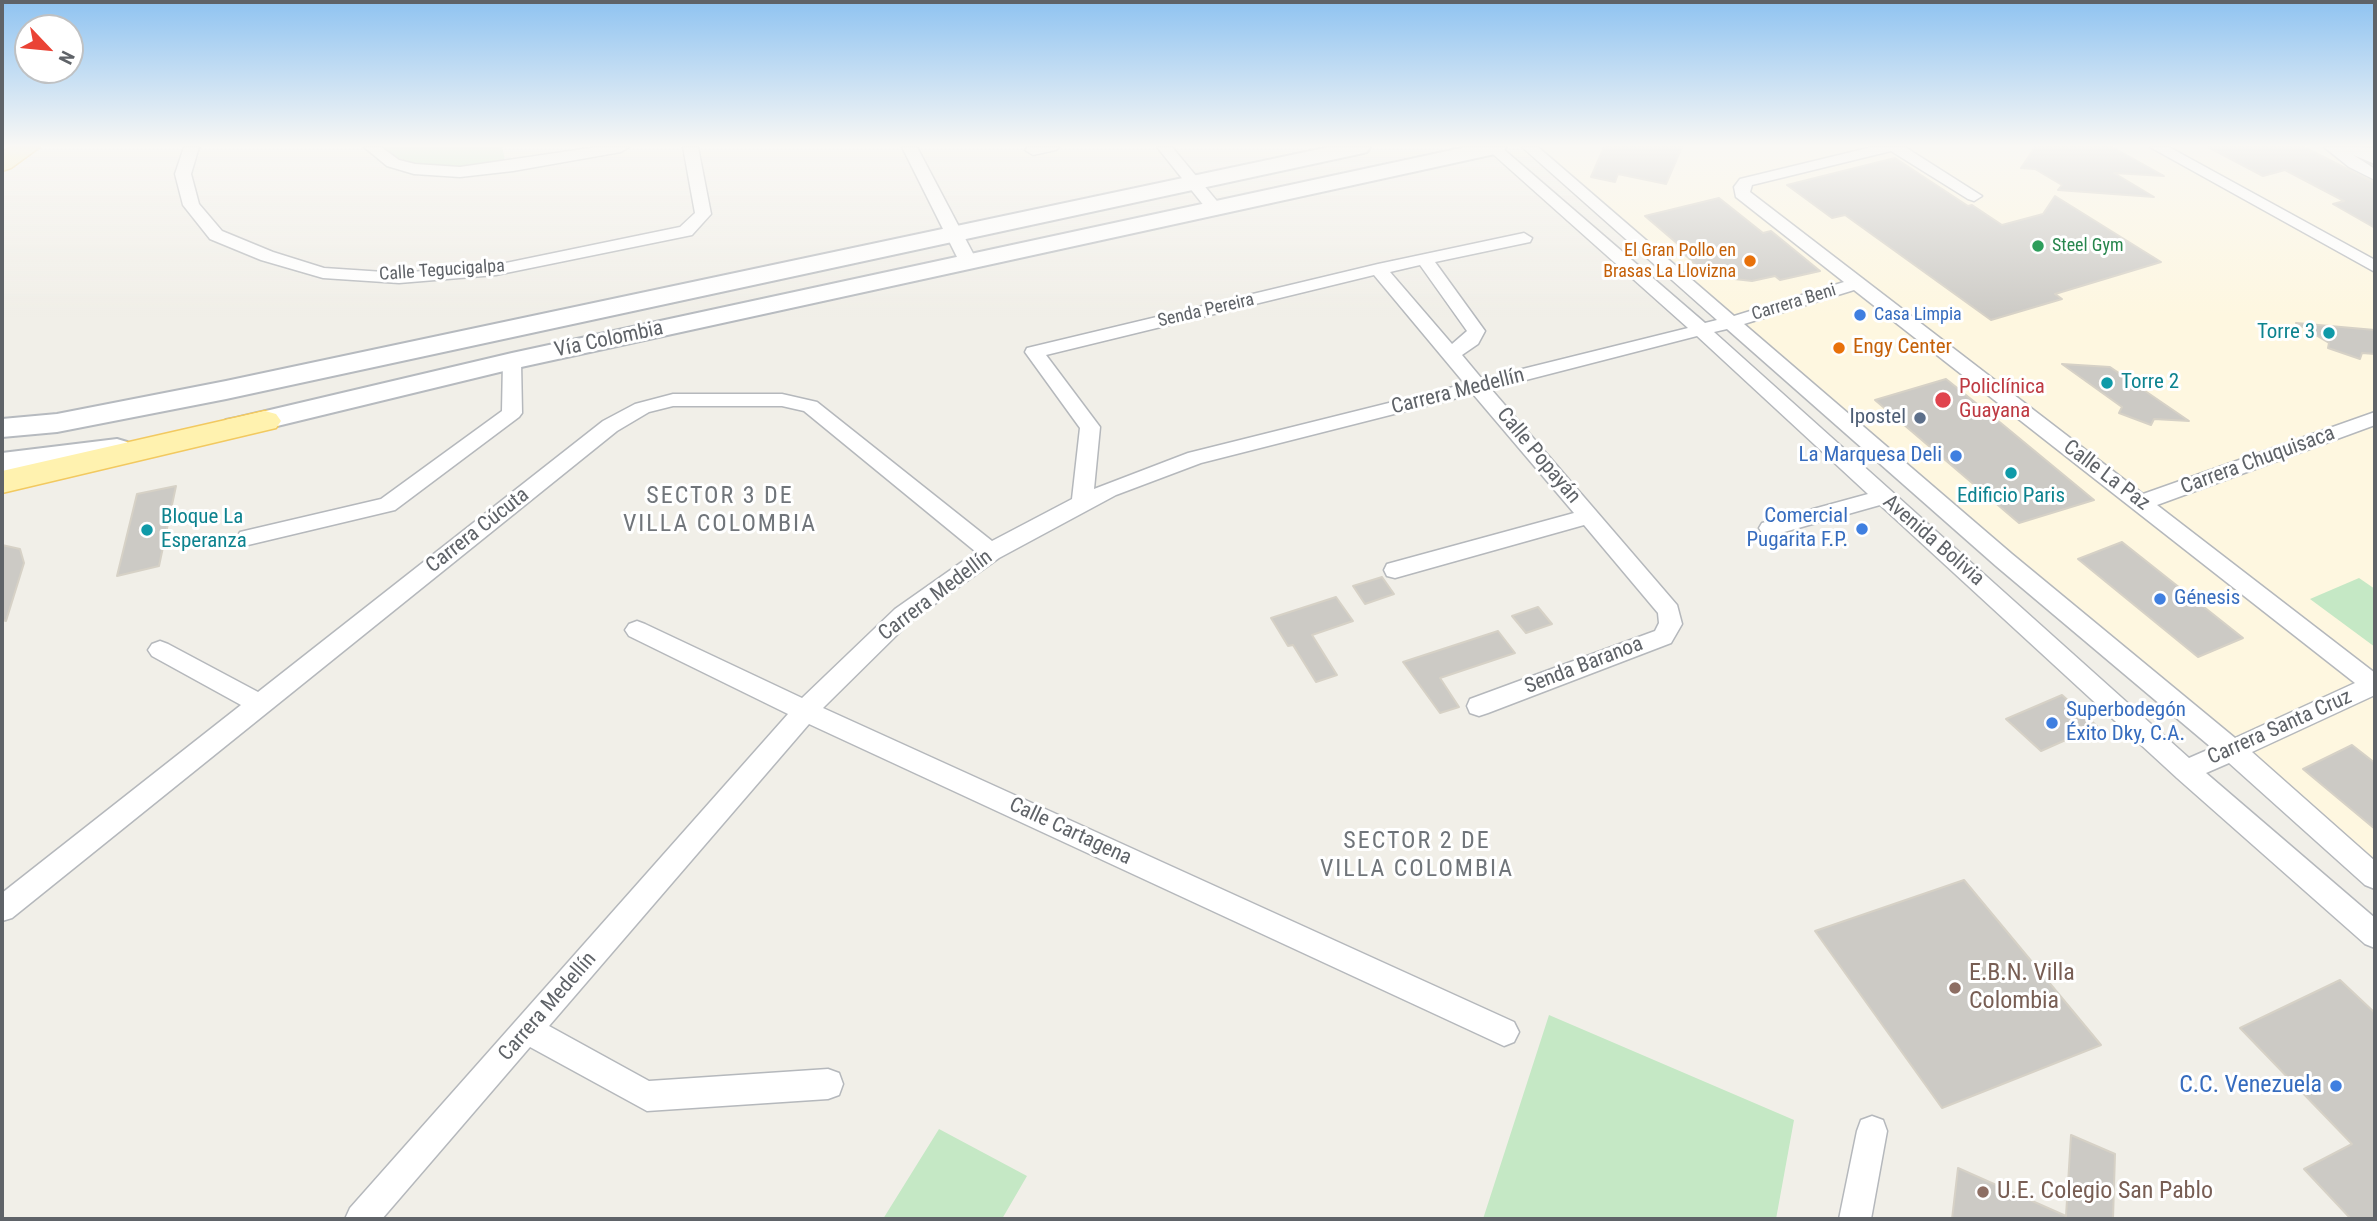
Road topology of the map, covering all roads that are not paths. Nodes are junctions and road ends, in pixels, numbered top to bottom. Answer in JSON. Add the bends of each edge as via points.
{"nodes":[{"id":1,"x":191,"y":204,"type":"edge"},
{"id":2,"x":701,"y":204,"type":"edge"},
{"id":3,"x":939,"y":204,"type":"edge"},
{"id":4,"x":1095,"y":204,"type":"edge"},
{"id":5,"x":1211,"y":204,"type":"edge"},
{"id":6,"x":1238,"y":204,"type":"edge"},
{"id":7,"x":1558,"y":204,"type":"edge"},
{"id":8,"x":1596,"y":204,"type":"edge"},
{"id":9,"x":1752,"y":204,"type":"edge"},
{"id":10,"x":2262,"y":204,"type":"edge"},
{"id":11,"x":1215,"y":209,"type":"junction"},
{"id":12,"x":955,"y":234,"type":"junction"},
{"id":13,"x":1524,"y":238,"type":"dead end"},
{"id":14,"x":968,"y":261,"type":"junction"},
{"id":15,"x":1426,"y":261,"type":"junction"},
{"id":16,"x":2375,"y":267,"type":"edge"},
{"id":17,"x":1378,"y":269,"type":"junction"},
{"id":18,"x":1855,"y":284,"type":"junction"},
{"id":19,"x":1732,"y":322,"type":"junction"},
{"id":20,"x":1700,"y":329,"type":"junction"},
{"id":21,"x":1451,"y":354,"type":"junction"},
{"id":22,"x":512,"y":361,"type":"junction"},
{"id":23,"x":1480,"y":387,"type":"junction"},
{"id":24,"x":2375,"y":418,"type":"edge"},
{"id":25,"x":265,"y":421,"type":"junction"},
{"id":26,"x":57,"y":423,"type":"junction"},
{"id":27,"x":2,"y":428,"type":"edge"},
{"id":28,"x":2,"y":434,"type":"edge"},
{"id":29,"x":2,"y":463,"type":"edge"},
{"id":30,"x":2,"y":482,"type":"edge"},
{"id":31,"x":1882,"y":497,"type":"junction"},
{"id":32,"x":1082,"y":503,"type":"junction"},
{"id":33,"x":2141,"y":503,"type":"junction"},
{"id":34,"x":1589,"y":516,"type":"junction"},
{"id":35,"x":1770,"y":528,"type":"dead end"},
{"id":36,"x":248,"y":537,"type":"dead end"},
{"id":37,"x":991,"y":552,"type":"junction"},
{"id":38,"x":1395,"y":570,"type":"dead end"},
{"id":39,"x":1669,"y":611,"type":"joint"},
{"id":40,"x":637,"y":630,"type":"dead end"},
{"id":41,"x":160,"y":650,"type":"dead end"},
{"id":42,"x":2375,"y":685,"type":"edge"},
{"id":43,"x":260,"y":704,"type":"junction"},
{"id":44,"x":1479,"y":706,"type":"dead end"},
{"id":45,"x":805,"y":711,"type":"junction"},
{"id":46,"x":2231,"y":749,"type":"junction"},
{"id":47,"x":2186,"y":771,"type":"junction"},
{"id":48,"x":2375,"y":877,"type":"edge"},
{"id":49,"x":2,"y":909,"type":"edge"},
{"id":50,"x":2375,"y":935,"type":"edge"},
{"id":51,"x":528,"y":1030,"type":"junction"},
{"id":52,"x":1503,"y":1032,"type":"dead end"},
{"id":53,"x":828,"y":1084,"type":"dead end"},
{"id":54,"x":1872,"y":1131,"type":"dead end"},
{"id":55,"x":361,"y":1219,"type":"edge"},
{"id":56,"x":1855,"y":1219,"type":"edge"}],
"edges":[{"from":1,"to":2,"type":"street","name":"Calle Tegucigalpa","via":[[216,235],[267,256],[323,274],[399,278],[496,270],[686,231],[703,214]]},
{"from":3,"to":12,"type":"street"},
{"from":4,"to":12,"type":"main road","name":"Vía Colombia"},
{"from":5,"to":11,"type":"street"},
{"from":6,"to":11,"type":"main road","name":"Vía Colombia"},
{"from":7,"to":20,"type":"street","name":"Avenida Bolivia"},
{"from":8,"to":19,"type":"street","name":"Avenida Bolivia"},
{"from":9,"to":18,"type":"street","name":"Calle La Paz"},
{"from":10,"to":16,"type":"street"},
{"from":11,"to":14,"type":"main road","name":"Vía Colombia"},
{"from":12,"to":14,"type":"street"},
{"from":12,"to":26,"type":"main road","name":"Vía Colombia"},
{"from":13,"to":15,"type":"street","name":"Senda Pereira"},
{"from":14,"to":22,"type":"main road","name":"Vía Colombia"},
{"from":15,"to":17,"type":"street","name":"Senda Pereira"},
{"from":15,"to":21,"type":"street","via":[[1476,331]]},
{"from":17,"to":21,"type":"street","name":"Calle Popayán"},
{"from":17,"to":32,"type":"street","name":"Senda Pereira","via":[[1034,352],[1090,427]]},
{"from":18,"to":19,"type":"street","name":"Carrera Beni"},
{"from":18,"to":33,"type":"street","name":"Calle La Paz"},
{"from":19,"to":20,"type":"street","name":"Carrera Medellín"},
{"from":19,"to":46,"type":"street","name":"Avenida Bolivia","via":[[2004,560]]},
{"from":20,"to":23,"type":"street","name":"Carrera Medellín"},
{"from":20,"to":31,"type":"street","name":"Avenida Bolivia"},
{"from":21,"to":23,"type":"street","name":"Calle Popayán"},
{"from":22,"to":25,"type":"main road","name":"Vía Colombia"},
{"from":22,"to":36,"type":"street","via":[[512,413],[388,505]]},
{"from":23,"to":32,"type":"street","name":"Carrera Medellín","via":[[1195,458]]},
{"from":23,"to":34,"type":"street","name":"Calle Popayán"},
{"from":24,"to":33,"type":"street","name":"Carrera Chuquisaca"},
{"from":25,"to":29,"type":"main road","name":"Vía Colombia","via":[[104,451]]},
{"from":25,"to":30,"type":"main road"},
{"from":26,"to":27,"type":"main road","name":"Vía Colombia"},
{"from":26,"to":28,"type":"main road"},
{"from":31,"to":35,"type":"street"},
{"from":31,"to":47,"type":"street","name":"Avenida Bolivia"},
{"from":32,"to":37,"type":"street","name":"Carrera Medellín"},
{"from":33,"to":42,"type":"street","name":"Calle La Paz"},
{"from":34,"to":38,"type":"street"},
{"from":34,"to":39,"type":"street","name":"Calle Popayán"},
{"from":37,"to":43,"type":"street","name":"Carrera Cúcuta","via":[[810,406],[782,400],[673,400],[642,408],[610,426]]},
{"from":37,"to":45,"type":"street","name":"Carrera Medellín","via":[[903,615]]},
{"from":39,"to":44,"type":"street","name":"Senda Baranoa","via":[[1671,624],[1663,637]]},
{"from":40,"to":45,"type":"street","name":"Calle Cartagena"},
{"from":41,"to":43,"type":"street"},
{"from":42,"to":46,"type":"street","name":"Carrera Santa Cruz"},
{"from":43,"to":49,"type":"street","name":"Carrera Cúcuta"},
{"from":45,"to":51,"type":"street","name":"Carrera Medellín"},
{"from":45,"to":52,"type":"street","name":"Calle Cartagena"},
{"from":46,"to":47,"type":"street","name":"Carrera Santa Cruz"},
{"from":46,"to":48,"type":"street","name":"Avenida Bolivia"},
{"from":47,"to":50,"type":"street","name":"Avenida Bolivia"},
{"from":51,"to":53,"type":"street","via":[[647,1096]]},
{"from":51,"to":55,"type":"street","name":"Carrera Medellín"},
{"from":54,"to":56,"type":"street"}]}
